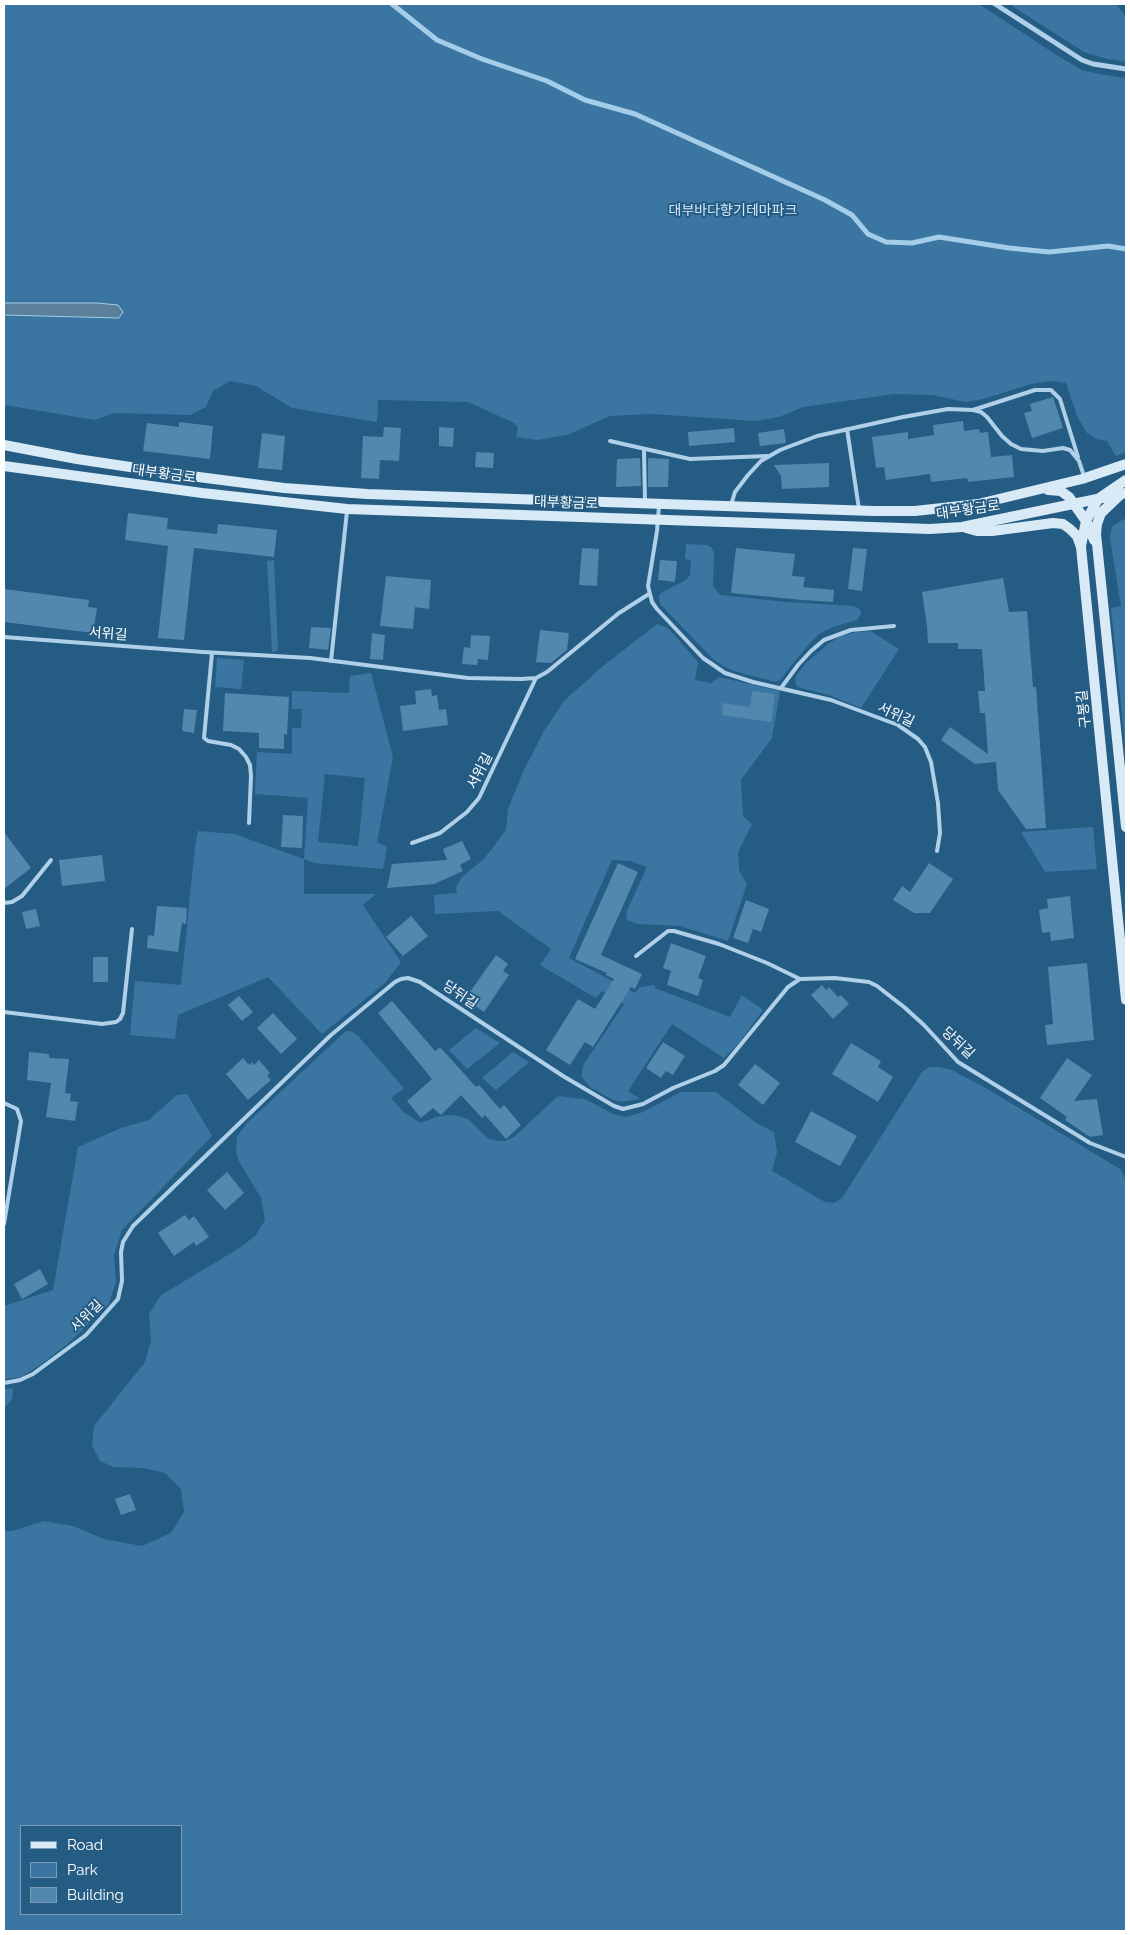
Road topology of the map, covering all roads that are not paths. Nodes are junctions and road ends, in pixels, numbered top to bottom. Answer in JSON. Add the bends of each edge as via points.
{"nodes":[{"id":1,"x":994,"y":4,"type":"edge"},
{"id":2,"x":1126,"y":69,"type":"edge"},
{"id":3,"x":973,"y":410,"type":"junction"},
{"id":4,"x":847,"y":429,"type":"junction"},
{"id":5,"x":610,"y":441,"type":"dead end"},
{"id":6,"x":4,"y":445,"type":"edge"},
{"id":7,"x":644,"y":450,"type":"junction"},
{"id":8,"x":769,"y":456,"type":"junction"},
{"id":9,"x":1079,"y":461,"type":"junction"},
{"id":10,"x":1126,"y":464,"type":"edge"},
{"id":11,"x":4,"y":466,"type":"edge"},
{"id":12,"x":1085,"y":478,"type":"junction"},
{"id":13,"x":1126,"y":480,"type":"edge"},
{"id":14,"x":1035,"y":491,"type":"junction"},
{"id":15,"x":1123,"y":494,"type":"edge"},
{"id":16,"x":1098,"y":499,"type":"junction"},
{"id":17,"x":645,"y":504,"type":"junction"},
{"id":18,"x":659,"y":504,"type":"junction"},
{"id":19,"x":1076,"y":504,"type":"junction"},
{"id":20,"x":731,"y":507,"type":"junction"},
{"id":21,"x":347,"y":509,"type":"junction"},
{"id":22,"x":860,"y":511,"type":"junction"},
{"id":23,"x":658,"y":520,"type":"junction"},
{"id":24,"x":1086,"y":521,"type":"junction"},
{"id":25,"x":962,"y":527,"type":"junction"},
{"id":26,"x":1081,"y":547,"type":"junction"},
{"id":27,"x":1098,"y":551,"type":"junction"},
{"id":28,"x":649,"y":594,"type":"junction"},
{"id":29,"x":894,"y":626,"type":"dead end"},
{"id":30,"x":4,"y":636,"type":"edge"},
{"id":31,"x":212,"y":653,"type":"junction"},
{"id":32,"x":331,"y":661,"type":"junction"},
{"id":33,"x":536,"y":678,"type":"junction"},
{"id":34,"x":781,"y":688,"type":"junction"},
{"id":35,"x":250,"y":823,"type":"dead end"},
{"id":36,"x":1126,"y":827,"type":"edge"},
{"id":37,"x":412,"y":844,"type":"dead end"},
{"id":38,"x":937,"y":851,"type":"dead end"},
{"id":39,"x":50,"y":860,"type":"dead end"},
{"id":40,"x":4,"y":903,"type":"edge"},
{"id":41,"x":132,"y":929,"type":"dead end"},
{"id":42,"x":636,"y":956,"type":"dead end"},
{"id":43,"x":800,"y":979,"type":"junction"},
{"id":44,"x":1126,"y":1000,"type":"edge"},
{"id":45,"x":4,"y":1012,"type":"edge"},
{"id":46,"x":4,"y":1103,"type":"edge"},
{"id":47,"x":1126,"y":1157,"type":"edge"},
{"id":48,"x":4,"y":1224,"type":"edge"},
{"id":49,"x":133,"y":1226,"type":"joint"},
{"id":50,"x":4,"y":1383,"type":"edge"}],
"edges":[{"from":1,"to":2,"type":"street","via":[[1082,60]]},
{"from":3,"to":4,"type":"lane","via":[[930,412]]},
{"from":3,"to":9,"type":"lane","via":[[987,416],[1002,436],[1021,449],[1043,451],[1063,448],[1070,450]]},
{"from":3,"to":9,"type":"lane","via":[[1035,390],[1051,390],[1060,399]]},
{"from":4,"to":8,"type":"lane","via":[[808,439]]},
{"from":4,"to":22,"type":"lane"},
{"from":5,"to":7,"type":"lane"},
{"from":6,"to":17,"type":"main road","name":"대부황금로","via":[[119,466],[294,488],[384,495]]},
{"from":7,"to":8,"type":"lane","via":[[690,459]]},
{"from":7,"to":17,"type":"lane"},
{"from":8,"to":20,"type":"lane","via":[[735,492]]},
{"from":9,"to":12,"type":"lane"},
{"from":10,"to":12,"type":"main road","name":"대부황금로"},
{"from":11,"to":21,"type":"main road","name":"대부황금로"},
{"from":12,"to":14,"type":"main road","name":"대부황금로"},
{"from":13,"to":16,"type":"main road"},
{"from":14,"to":19,"type":"main road","via":[[1061,491]]},
{"from":14,"to":22,"type":"main road","name":"대부황금로","via":[[978,504],[915,511]]},
{"from":15,"to":16,"type":"main road","name":"대부황금로"},
{"from":15,"to":27,"type":"main road","via":[[1102,514],[1097,524]]},
{"from":16,"to":19,"type":"main road","name":"대부황금로"},
{"from":16,"to":24,"type":"main road"},
{"from":17,"to":18,"type":"main road","name":"대부황금로"},
{"from":18,"to":20,"type":"main road","name":"대부황금로"},
{"from":18,"to":23,"type":"lane"},
{"from":19,"to":24,"type":"main road"},
{"from":19,"to":25,"type":"main road","name":"대부황금로"},
{"from":20,"to":22,"type":"main road","name":"대부황금로"},
{"from":21,"to":23,"type":"main road","name":"대부황금로"},
{"from":21,"to":32,"type":"lane"},
{"from":23,"to":25,"type":"main road","name":"대부황금로","via":[[930,529]]},
{"from":23,"to":28,"type":"lane"},
{"from":24,"to":26,"type":"main road"},
{"from":24,"to":27,"type":"main road"},
{"from":25,"to":26,"type":"main road","name":"구봉길","via":[[992,531],[1062,524],[1077,536]]},
{"from":26,"to":44,"type":"main road","name":"구봉길"},
{"from":27,"to":36,"type":"main road"},
{"from":28,"to":33,"type":"lane","via":[[619,613],[562,661]]},
{"from":28,"to":34,"type":"lane","name":"서위길","via":[[657,609],[714,667],[738,678]]},
{"from":29,"to":34,"type":"lane","via":[[851,630],[824,640],[804,658]]},
{"from":30,"to":31,"type":"lane","name":"서위길"},
{"from":31,"to":32,"type":"lane","name":"서위길"},
{"from":31,"to":35,"type":"lane","via":[[204,738],[231,745],[246,757],[251,776]]},
{"from":32,"to":33,"type":"lane","name":"서위길","via":[[468,678]]},
{"from":33,"to":37,"type":"lane","name":"서위길","via":[[479,798],[440,833]]},
{"from":34,"to":38,"type":"lane","name":"서위길","via":[[880,717],[918,738],[931,762],[938,802],[940,842]]},
{"from":39,"to":40,"type":"lane","via":[[22,896]]},
{"from":41,"to":45,"type":"lane","via":[[123,1013],[116,1022],[102,1024]]},
{"from":42,"to":43,"type":"lane","name":"당뒤길","via":[[668,931],[674,931],[719,944]]},
{"from":43,"to":47,"type":"lane","name":"당뒤길","via":[[835,978],[877,986],[924,1025],[958,1062],[1090,1143]]},
{"from":43,"to":49,"type":"lane","name":"당뒤길","via":[[788,988],[724,1066],[643,1104],[623,1108],[563,1076],[420,982],[401,979],[331,1035]]},
{"from":46,"to":48,"type":"lane","via":[[17,1109],[21,1121]]},
{"from":49,"to":50,"type":"lane","name":"서위길","via":[[123,1242],[121,1290],[113,1307],[86,1335],[33,1374]]}]}
